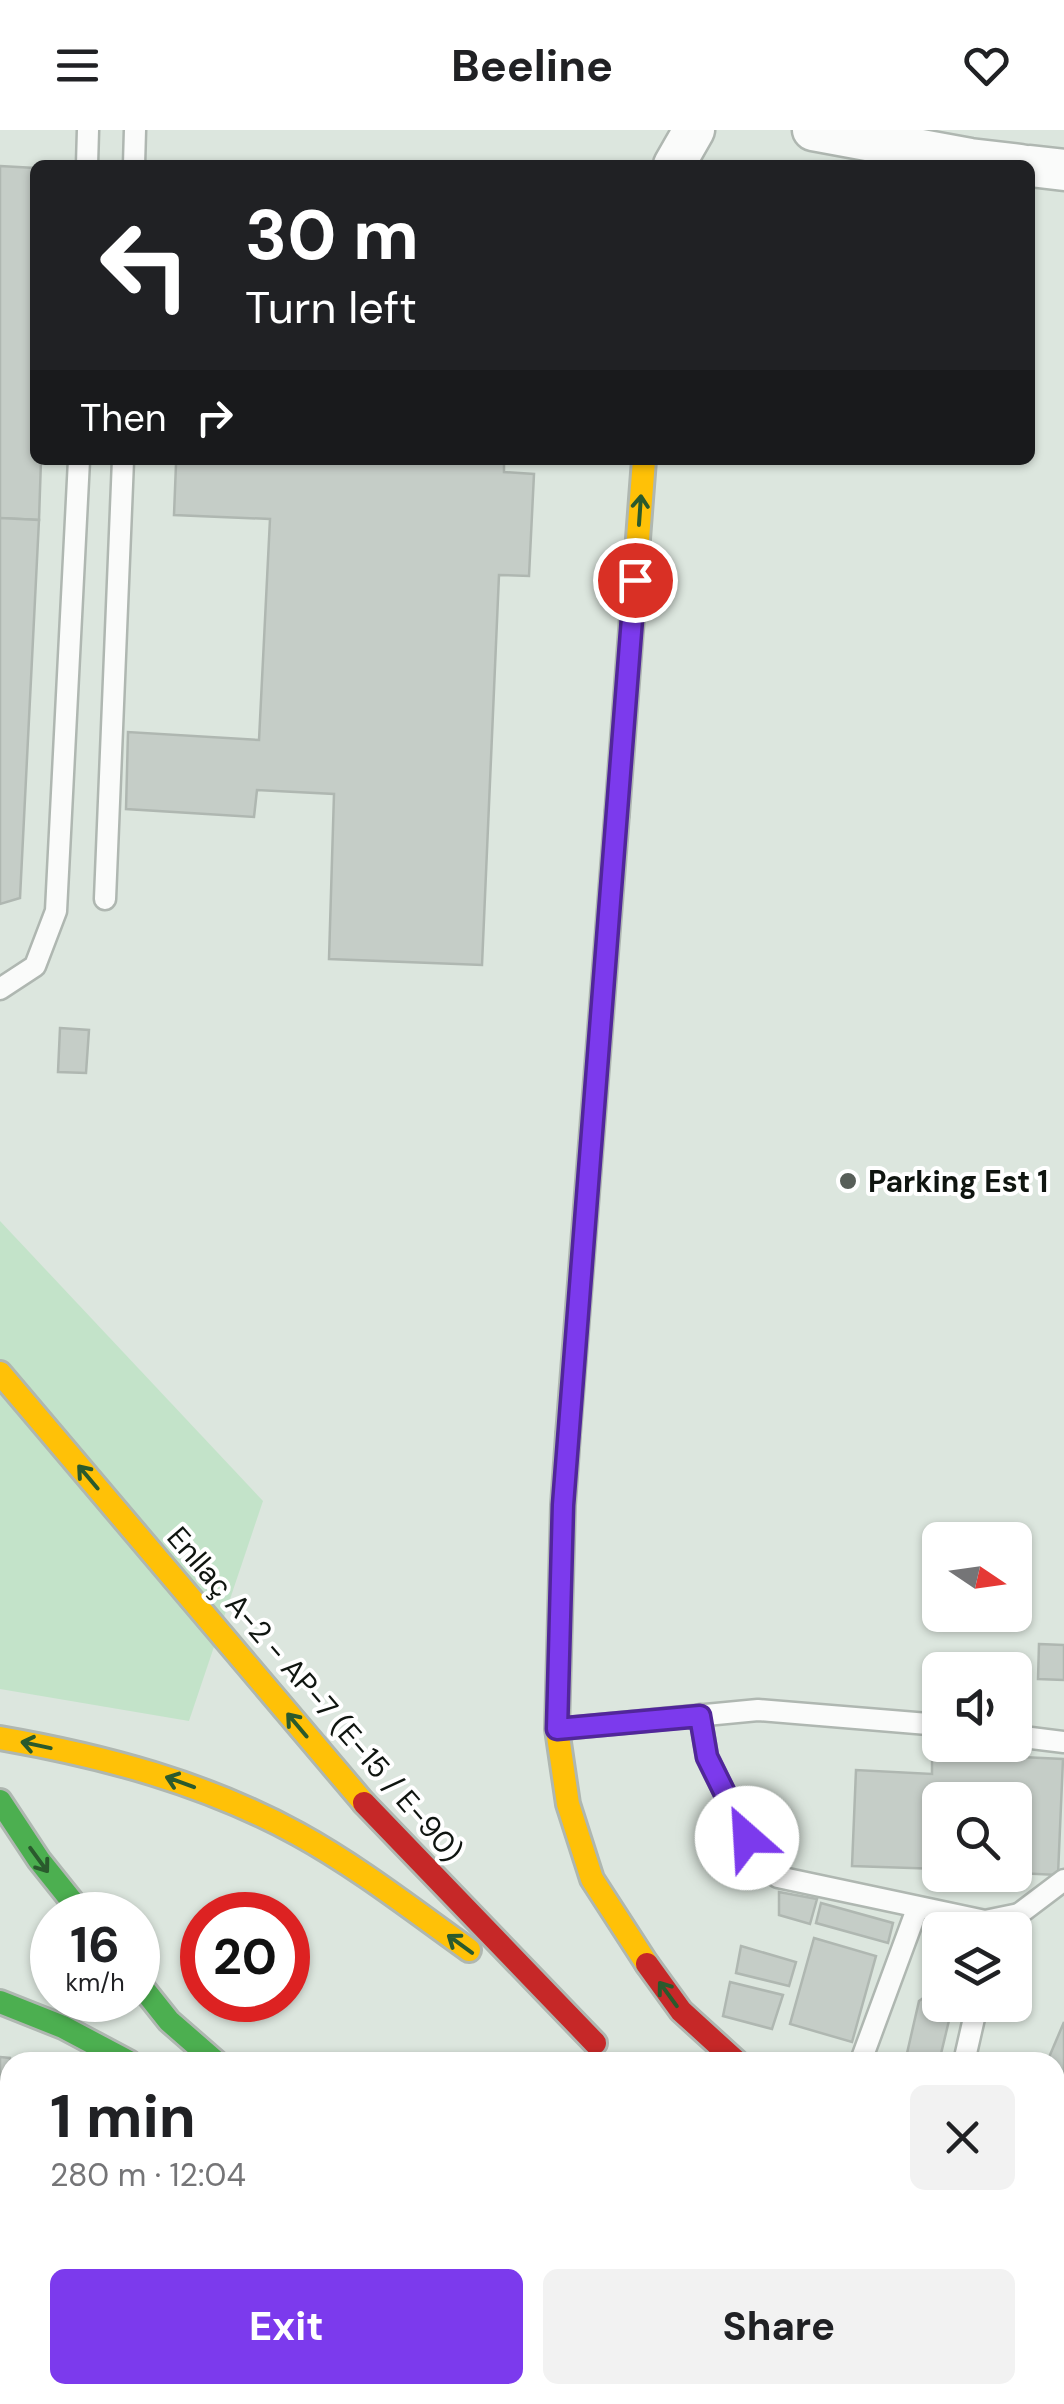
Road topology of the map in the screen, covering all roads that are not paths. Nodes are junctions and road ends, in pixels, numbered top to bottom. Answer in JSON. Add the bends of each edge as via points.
{"nodes":[{"id":1,"x":88,"y":130,"type":"edge"},
{"id":2,"x":135,"y":130,"type":"edge"},
{"id":3,"x":694,"y":130,"type":"edge"},
{"id":4,"x":813,"y":130,"type":"edge"},
{"id":5,"x":87,"y":160,"type":"edge"},
{"id":6,"x":134,"y":160,"type":"edge"},
{"id":7,"x":677,"y":160,"type":"edge"},
{"id":8,"x":991,"y":160,"type":"edge"},
{"id":9,"x":1035,"y":167,"type":"edge"},
{"id":10,"x":1064,"y":170,"type":"edge"},
{"id":11,"x":79,"y":465,"type":"edge"},
{"id":12,"x":123,"y":465,"type":"edge"},
{"id":13,"x":644,"y":465,"type":"edge"},
{"id":14,"x":105,"y":900,"type":"dead end"},
{"id":15,"x":0,"y":989,"type":"edge"},
{"id":16,"x":0,"y":1373,"type":"edge"},
{"id":17,"x":700,"y":1716,"type":"junction"},
{"id":18,"x":922,"y":1724,"type":"edge"},
{"id":19,"x":557,"y":1729,"type":"junction"},
{"id":20,"x":0,"y":1738,"type":"edge"},
{"id":21,"x":1032,"y":1738,"type":"edge"},
{"id":22,"x":1064,"y":1742,"type":"edge"},
{"id":23,"x":0,"y":1801,"type":"edge"},
{"id":24,"x":1064,"y":1880,"type":"edge"},
{"id":25,"x":64,"y":1892,"type":"edge"},
{"id":26,"x":917,"y":1909,"type":"junction"},
{"id":27,"x":936,"y":1912,"type":"edge"},
{"id":28,"x":1026,"y":1912,"type":"edge"},
{"id":29,"x":0,"y":2002,"type":"edge"},
{"id":30,"x":160,"y":2009,"type":"edge"},
{"id":31,"x":973,"y":2022,"type":"edge"},
{"id":32,"x":111,"y":2052,"type":"edge"},
{"id":33,"x":205,"y":2052,"type":"edge"},
{"id":34,"x":726,"y":2052,"type":"edge"},
{"id":35,"x":864,"y":2052,"type":"edge"},
{"id":36,"x":966,"y":2052,"type":"edge"}],
"edges":[{"from":1,"to":5,"type":"lane"},
{"from":2,"to":6,"type":"lane"},
{"from":3,"to":7,"type":"street"},
{"from":4,"to":8,"type":"street"},
{"from":9,"to":10,"type":"street"},
{"from":11,"to":15,"type":"lane","via":[[56,911],[35,966]]},
{"from":12,"to":14,"type":"lane"},
{"from":19,"to":13,"type":"main road","one_way":true,"via":[[563,1505]]},
{"from":16,"to":20,"type":"main road","name":"Enllaç A-2 - AP-7 (E-15 / E-90)","one_way":true,"via":[[360,1799],[601,2048],[368,1877],[298,1834],[160,1774]]},
{"from":17,"to":18,"type":"lane","via":[[758,1710]]},
{"from":17,"to":19,"type":"lane"},
{"from":17,"to":26,"type":"lane","via":[[707,1757],[760,1865],[778,1877]]},
{"from":34,"to":19,"type":"main road","one_way":true,"via":[[681,2011],[592,1879],[568,1804]]},
{"from":21,"to":22,"type":"lane"},
{"from":23,"to":25,"type":"main road","one_way":true},
{"from":24,"to":28,"type":"lane"},
{"from":26,"to":27,"type":"lane"},
{"from":26,"to":35,"type":"lane"},
{"from":29,"to":32,"type":"main road"},
{"from":30,"to":33,"type":"main road"},
{"from":31,"to":36,"type":"lane"}]}
